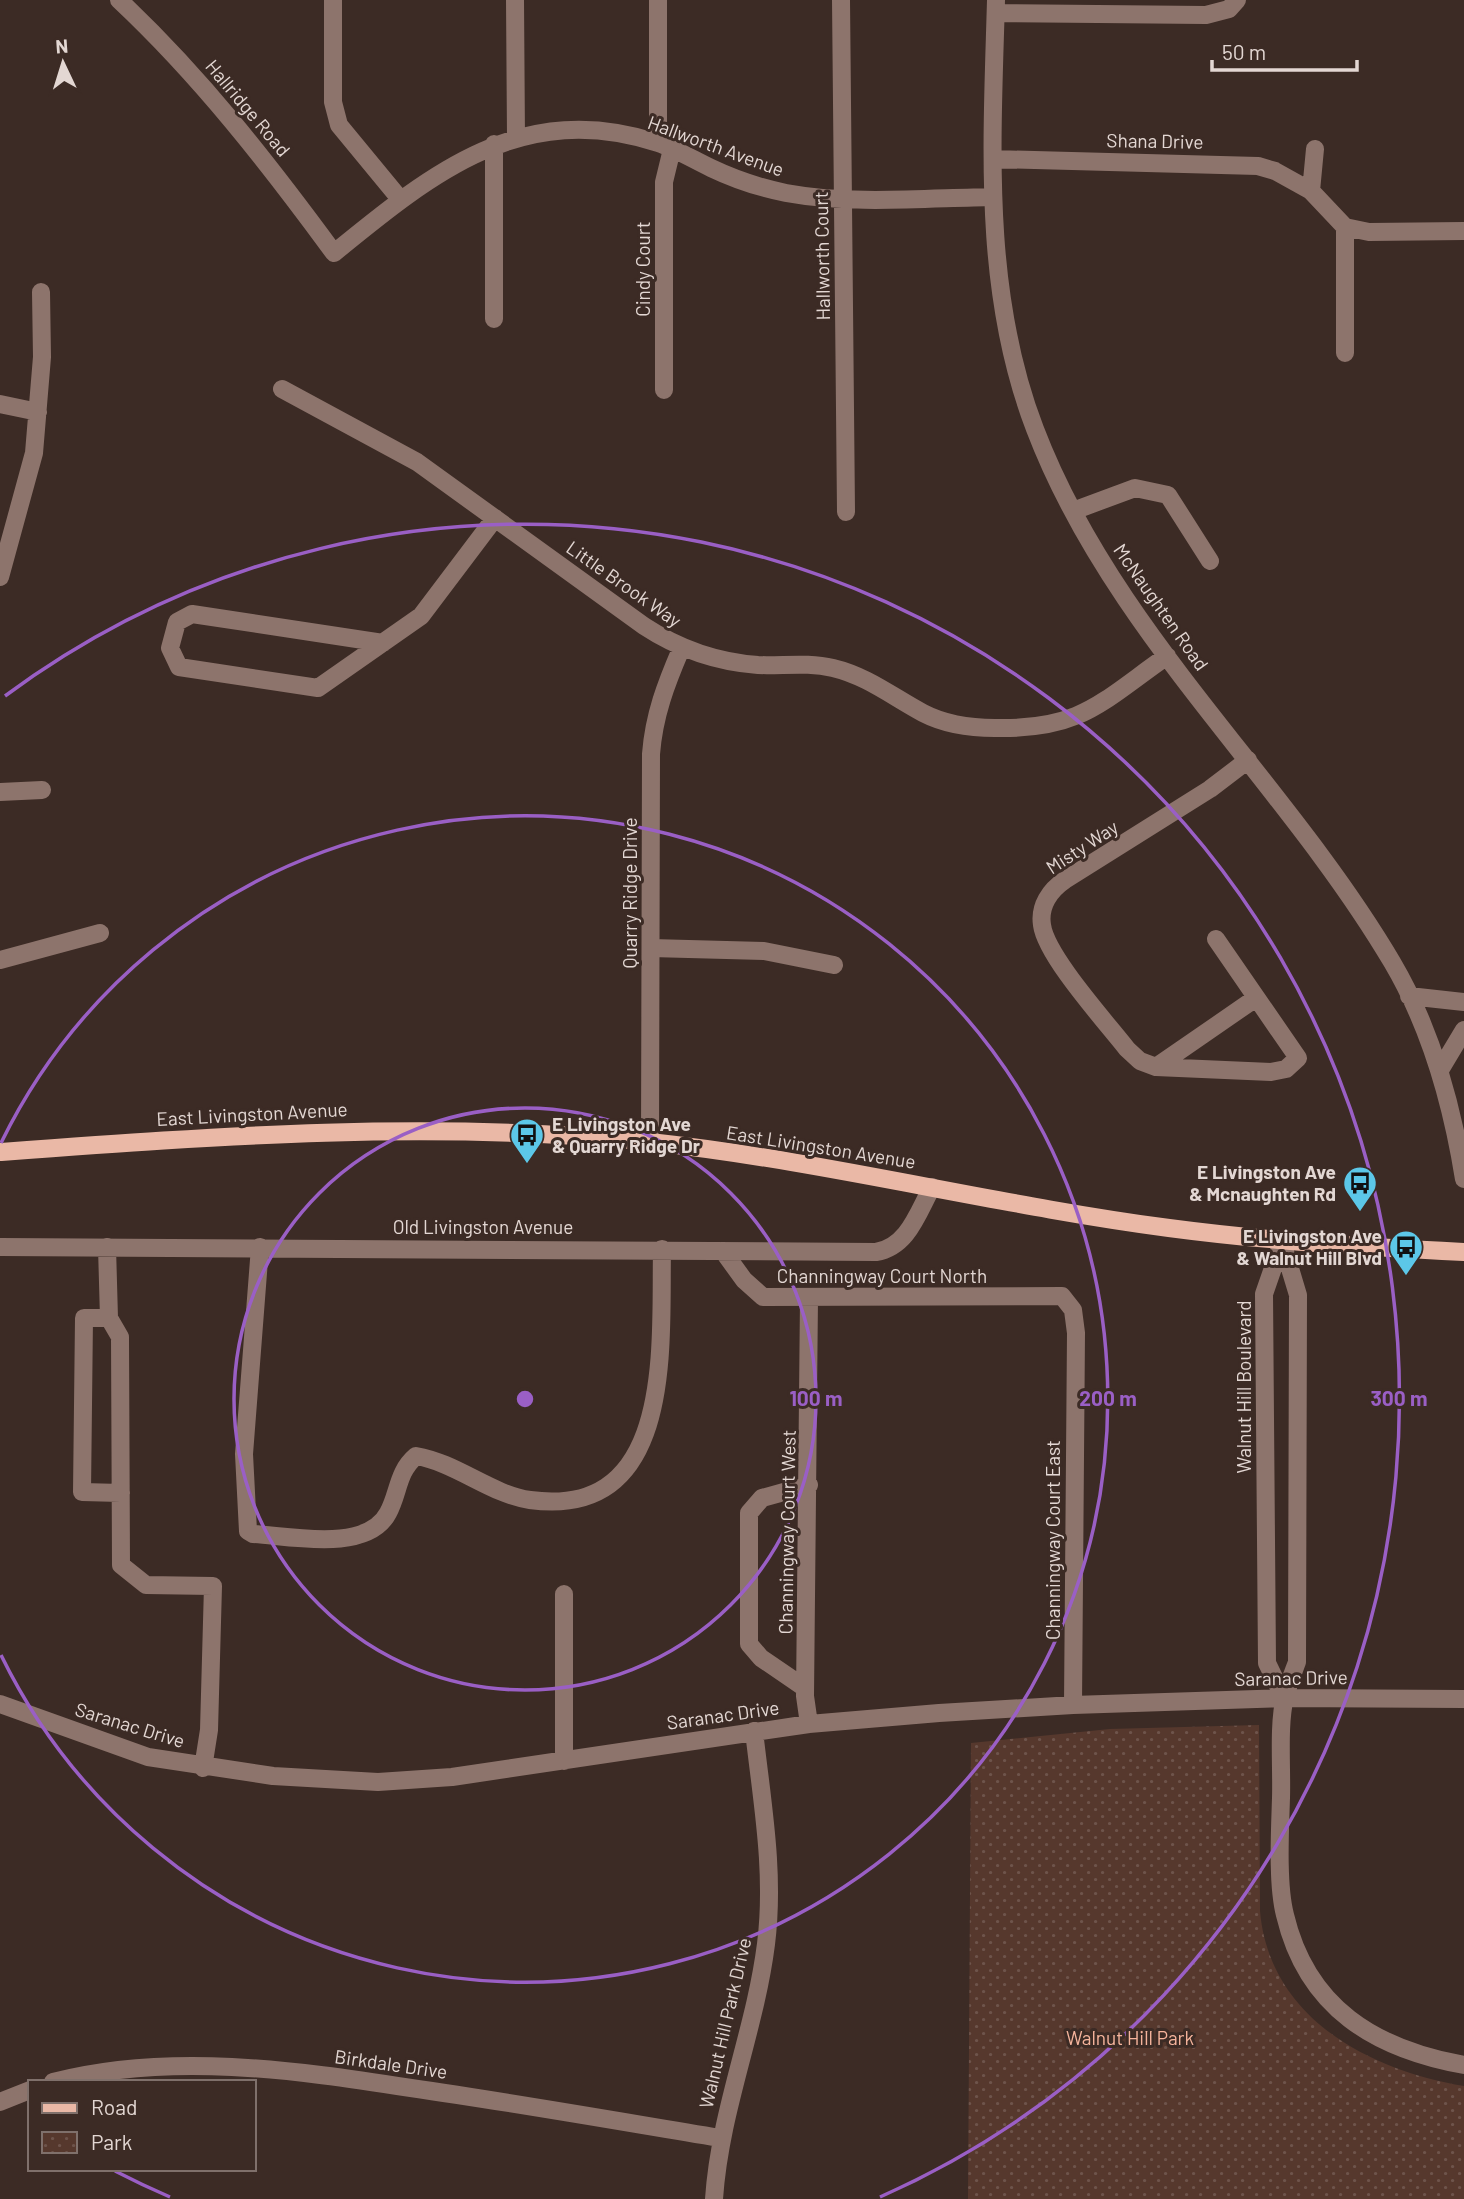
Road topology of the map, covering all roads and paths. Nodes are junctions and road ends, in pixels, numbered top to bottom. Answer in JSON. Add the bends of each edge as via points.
{"nodes":[{"id":1,"x":119,"y":0,"type":"edge"},
{"id":2,"x":333,"y":0,"type":"edge"},
{"id":3,"x":515,"y":0,"type":"edge"},
{"id":4,"x":658,"y":0,"type":"edge"},
{"id":5,"x":841,"y":0,"type":"edge"},
{"id":6,"x":1237,"y":0,"type":"edge"},
{"id":7,"x":996,"y":7,"type":"edge"},
{"id":8,"x":1174,"y":7,"type":"edge"},
{"id":9,"x":516,"y":138,"type":"junction"},
{"id":10,"x":494,"y":144,"type":"junction"},
{"id":11,"x":665,"y":146,"type":"junction"},
{"id":12,"x":1315,"y":149,"type":"dead end"},
{"id":13,"x":993,"y":159,"type":"junction"},
{"id":14,"x":1311,"y":191,"type":"junction"},
{"id":15,"x":843,"y":198,"type":"junction"},
{"id":16,"x":993,"y":198,"type":"junction"},
{"id":17,"x":400,"y":200,"type":"junction"},
{"id":18,"x":1345,"y":227,"type":"junction"},
{"id":19,"x":1464,"y":231,"type":"edge"},
{"id":20,"x":334,"y":253,"type":"joint"},
{"id":21,"x":41,"y":292,"type":"dead end"},
{"id":22,"x":494,"y":319,"type":"dead end"},
{"id":23,"x":1345,"y":353,"type":"dead end"},
{"id":24,"x":282,"y":389,"type":"dead end"},
{"id":25,"x":664,"y":390,"type":"dead end"},
{"id":26,"x":0,"y":404,"type":"edge"},
{"id":27,"x":38,"y":412,"type":"junction"},
{"id":28,"x":1073,"y":511,"type":"junction"},
{"id":29,"x":846,"y":512,"type":"dead end"},
{"id":30,"x":495,"y":518,"type":"junction"},
{"id":31,"x":1210,"y":561,"type":"dead end"},
{"id":32,"x":0,"y":577,"type":"edge"},
{"id":33,"x":383,"y":643,"type":"junction"},
{"id":34,"x":681,"y":649,"type":"junction"},
{"id":35,"x":1167,"y":656,"type":"junction"},
{"id":36,"x":1248,"y":760,"type":"junction"},
{"id":37,"x":42,"y":790,"type":"dead end"},
{"id":38,"x":0,"y":792,"type":"edge"},
{"id":39,"x":100,"y":933,"type":"dead end"},
{"id":40,"x":1216,"y":939,"type":"dead end"},
{"id":41,"x":651,"y":948,"type":"junction"},
{"id":42,"x":0,"y":960,"type":"edge"},
{"id":43,"x":834,"y":965,"type":"dead end"},
{"id":44,"x":1409,"y":996,"type":"junction"},
{"id":45,"x":1256,"y":999,"type":"junction"},
{"id":46,"x":1464,"y":1002,"type":"edge"},
{"id":47,"x":1464,"y":1030,"type":"edge"},
{"id":48,"x":1156,"y":1067,"type":"junction"},
{"id":49,"x":1440,"y":1070,"type":"junction"},
{"id":50,"x":650,"y":1142,"type":"junction"},
{"id":51,"x":0,"y":1152,"type":"edge"},
{"id":52,"x":1464,"y":1179,"type":"edge"},
{"id":53,"x":932,"y":1187,"type":"junction"},
{"id":54,"x":1282,"y":1241,"type":"junction"},
{"id":55,"x":0,"y":1247,"type":"edge"},
{"id":56,"x":107,"y":1247,"type":"junction"},
{"id":57,"x":260,"y":1247,"type":"junction"},
{"id":58,"x":662,"y":1249,"type":"junction"},
{"id":59,"x":723,"y":1251,"type":"junction"},
{"id":60,"x":1464,"y":1252,"type":"edge"},
{"id":61,"x":1062,"y":1296,"type":"joint"},
{"id":62,"x":809,"y":1298,"type":"junction"},
{"id":63,"x":109,"y":1318,"type":"junction"},
{"id":64,"x":809,"y":1485,"type":"junction"},
{"id":65,"x":121,"y":1493,"type":"junction"},
{"id":66,"x":565,"y":1594,"type":"dead end"},
{"id":67,"x":806,"y":1688,"type":"junction"},
{"id":68,"x":1284,"y":1698,"type":"junction"},
{"id":69,"x":1464,"y":1699,"type":"edge"},
{"id":70,"x":0,"y":1704,"type":"edge"},
{"id":71,"x":1073,"y":1704,"type":"junction"},
{"id":72,"x":809,"y":1724,"type":"junction"},
{"id":73,"x":754,"y":1731,"type":"junction"},
{"id":74,"x":564,"y":1761,"type":"junction"},
{"id":75,"x":203,"y":1768,"type":"junction"},
{"id":76,"x":1464,"y":2065,"type":"edge"},
{"id":77,"x":65,"y":2080,"type":"edge"},
{"id":78,"x":28,"y":2091,"type":"edge"},
{"id":79,"x":0,"y":2102,"type":"edge"},
{"id":80,"x":720,"y":2138,"type":"junction"},
{"id":81,"x":714,"y":2199,"type":"edge"}],
"edges":[{"from":1,"to":20,"type":"street","name":"Hallridge Road","via":[[214,98]]},
{"from":2,"to":17,"type":"street","via":[[333,102],[339,125]]},
{"from":3,"to":9,"type":"street"},
{"from":4,"to":11,"type":"street","name":"Cindy Court"},
{"from":5,"to":15,"type":"street","name":"Hallworth Court"},
{"from":6,"to":8,"type":"street","via":[[1229,9],[1206,15]]},
{"from":7,"to":8,"type":"street"},
{"from":7,"to":13,"type":"street","name":"McNaughten Road"},
{"from":9,"to":10,"type":"street","name":"Hallworth Avenue"},
{"from":9,"to":11,"type":"street","name":"Hallworth Avenue","via":[[597,131]]},
{"from":10,"to":17,"type":"street","name":"Hallworth Avenue","via":[[427,179]]},
{"from":10,"to":22,"type":"street"},
{"from":11,"to":15,"type":"street","name":"Hallworth Avenue","via":[[714,170],[771,189]]},
{"from":11,"to":25,"type":"street","name":"Cindy Court"},
{"from":12,"to":14,"type":"street"},
{"from":13,"to":14,"type":"street","name":"Shana Drive","via":[[1243,164],[1275,171]]},
{"from":13,"to":16,"type":"street","name":"McNaughten Road"},
{"from":14,"to":18,"type":"street","name":"Shana Drive"},
{"from":15,"to":16,"type":"street","name":"Hallworth Avenue"},
{"from":15,"to":29,"type":"street","name":"Hallworth Court"},
{"from":16,"to":28,"type":"street","name":"McNaughten Road","via":[[997,272],[1013,363],[1035,429]]},
{"from":17,"to":20,"type":"street","name":"Hallworth Avenue"},
{"from":18,"to":19,"type":"street","via":[[1369,232]]},
{"from":18,"to":23,"type":"street"},
{"from":21,"to":27,"type":"street"},
{"from":24,"to":30,"type":"street","name":"Little Brook Way","via":[[417,463]]},
{"from":26,"to":27,"type":"street"},
{"from":27,"to":32,"type":"street","via":[[34,453]]},
{"from":28,"to":31,"type":"street","via":[[1135,488],[1168,495]]},
{"from":28,"to":35,"type":"street","name":"McNaughten Road","via":[[1120,590]]},
{"from":30,"to":33,"type":"street","via":[[421,616]]},
{"from":30,"to":34,"type":"street","name":"Little Brook Way"},
{"from":33,"to":33,"type":"street","via":[[318,688],[180,667],[170,648],[177,622],[192,614]]},
{"from":34,"to":35,"type":"street","name":"Little Brook Way","via":[[735,662],[831,668],[880,686],[945,723],[974,728],[1062,723],[1081,716]]},
{"from":34,"to":41,"type":"street","name":"Quarry Ridge Drive","via":[[653,724]]},
{"from":35,"to":36,"type":"street","name":"McNaughten Road"},
{"from":36,"to":44,"type":"street","name":"McNaughten Road","via":[[1340,885],[1392,962]]},
{"from":36,"to":48,"type":"street","name":"Misty Way","via":[[1055,887],[1042,911],[1051,949],[1127,1049]]},
{"from":37,"to":38,"type":"street"},
{"from":39,"to":42,"type":"street"},
{"from":40,"to":45,"type":"street","name":"Misty Way"},
{"from":41,"to":43,"type":"street","via":[[764,951]]},
{"from":41,"to":50,"type":"street","name":"Quarry Ridge Drive"},
{"from":44,"to":46,"type":"street"},
{"from":44,"to":49,"type":"street","name":"McNaughten Road"},
{"from":45,"to":48,"type":"street"},
{"from":45,"to":48,"type":"street","name":"Misty Way","via":[[1298,1058],[1286,1069]]},
{"from":47,"to":49,"type":"street"},
{"from":49,"to":52,"type":"street","name":"McNaughten Road"},
{"from":50,"to":51,"type":"main road","name":"East Livingston Avenue","via":[[402,1129],[297,1131]]},
{"from":50,"to":53,"type":"main road","name":"East Livingston Avenue"},
{"from":53,"to":54,"type":"main road","name":"East Livingston Avenue","via":[[1168,1228]]},
{"from":53,"to":59,"type":"street","name":"Old Livingston Avenue","via":[[903,1239],[886,1250]]},
{"from":54,"to":60,"type":"main road","name":"East Livingston Avenue"},
{"from":54,"to":68,"type":"street","name":"Walnut Hill Boulevard","via":[[1298,1295],[1297,1662]]},
{"from":54,"to":68,"type":"street","name":"Walnut Hill Boulevard","via":[[1264,1294],[1264,1308],[1267,1663]]},
{"from":55,"to":56,"type":"street","name":"Old Livingston Avenue"},
{"from":56,"to":57,"type":"street","name":"Old Livingston Avenue"},
{"from":56,"to":63,"type":"street"},
{"from":57,"to":58,"type":"street","name":"Old Livingston Avenue"},
{"from":57,"to":58,"type":"street","via":[[244,1454],[248,1531],[345,1539],[380,1525],[407,1464],[416,1456],[435,1459],[528,1500],[562,1501],[594,1493],[619,1478],[639,1451],[655,1404]]},
{"from":58,"to":59,"type":"street","name":"Old Livingston Avenue"},
{"from":59,"to":62,"type":"street","name":"Channingway Court North","via":[[763,1297]]},
{"from":61,"to":62,"type":"street","name":"Channingway Court North"},
{"from":61,"to":71,"type":"street","name":"Channingway Court East","via":[[1073,1310],[1076,1333]]},
{"from":62,"to":64,"type":"street","name":"Channingway Court West"},
{"from":63,"to":65,"type":"street","via":[[120,1337]]},
{"from":63,"to":65,"type":"street","via":[[84,1318],[82,1492]]},
{"from":64,"to":67,"type":"street","name":"Channingway Court West"},
{"from":64,"to":67,"type":"street","via":[[762,1498],[749,1513],[749,1644],[761,1658]]},
{"from":65,"to":75,"type":"street","via":[[121,1565],[146,1585],[212,1586],[209,1730]]},
{"from":66,"to":74,"type":"street"},
{"from":67,"to":72,"type":"street","name":"Channingway Court West"},
{"from":68,"to":69,"type":"street","name":"Saranac Drive"},
{"from":68,"to":71,"type":"street","name":"Saranac Drive"},
{"from":68,"to":76,"type":"street","name":"Walnut Hill Boulevard","via":[[1284,1913],[1313,1985],[1377,2038],[1421,2057]]},
{"from":70,"to":75,"type":"street","name":"Saranac Drive","via":[[121,1748]]},
{"from":71,"to":72,"type":"street","name":"Saranac Drive"},
{"from":72,"to":73,"type":"street","name":"Saranac Drive"},
{"from":73,"to":74,"type":"street","name":"Saranac Drive"},
{"from":73,"to":80,"type":"street","name":"Walnut Hill Park Drive","via":[[770,1866],[769,1904],[758,1988]]},
{"from":74,"to":75,"type":"street","name":"Saranac Drive","via":[[378,1782]]},
{"from":77,"to":80,"type":"street","name":"Birkdale Drive","via":[[133,2069],[269,2069]]},
{"from":78,"to":79,"type":"street"},
{"from":80,"to":81,"type":"street","name":"Walnut Hill Park Drive"}]}
